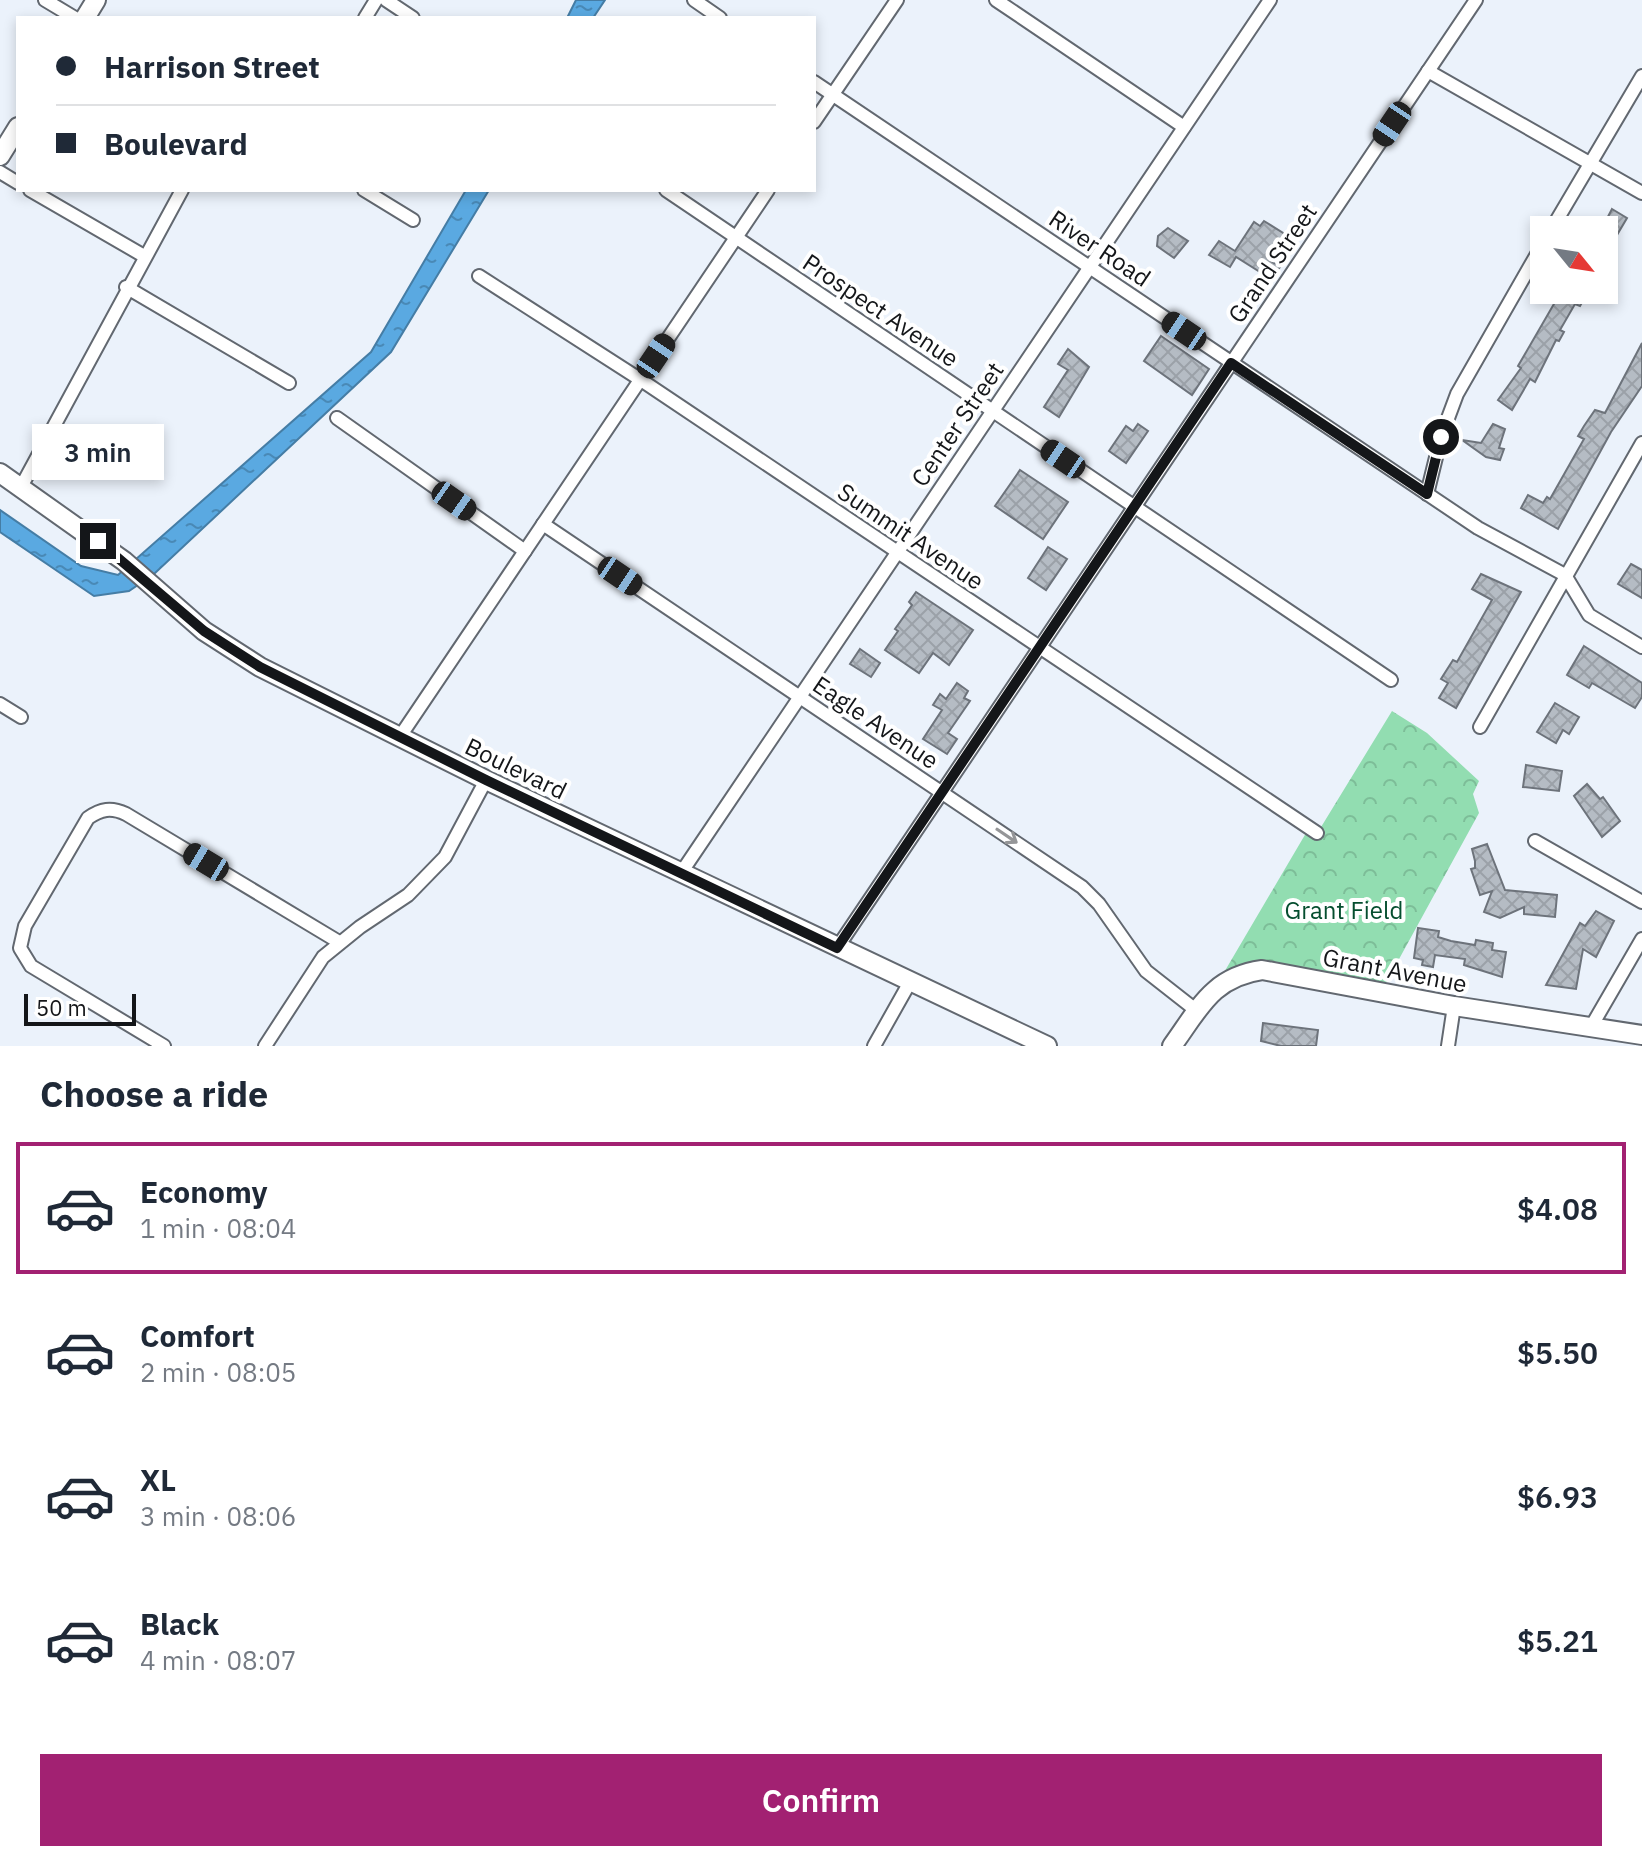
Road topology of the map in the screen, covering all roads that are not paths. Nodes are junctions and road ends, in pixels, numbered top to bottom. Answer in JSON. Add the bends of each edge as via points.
{"nodes":[{"id":1,"x":45,"y":0,"type":"edge"},
{"id":2,"x":386,"y":0,"type":"edge"},
{"id":3,"x":694,"y":0,"type":"edge"},
{"id":4,"x":897,"y":0,"type":"edge"},
{"id":5,"x":996,"y":0,"type":"edge"},
{"id":6,"x":1270,"y":0,"type":"edge"},
{"id":7,"x":1476,"y":0,"type":"edge"},
{"id":8,"x":72,"y":16,"type":"edge"},
{"id":9,"x":410,"y":16,"type":"edge"},
{"id":10,"x":717,"y":16,"type":"edge"},
{"id":11,"x":1428,"y":71,"type":"junction"},
{"id":12,"x":1642,"y":76,"type":"edge"},
{"id":13,"x":816,"y":83,"type":"edge"},
{"id":14,"x":832,"y":95,"type":"junction"},
{"id":15,"x":816,"y":119,"type":"edge"},
{"id":16,"x":1184,"y":127,"type":"junction"},
{"id":17,"x":16,"y":130,"type":"edge"},
{"id":18,"x":0,"y":156,"type":"edge"},
{"id":19,"x":1590,"y":163,"type":"junction"},
{"id":20,"x":33,"y":192,"type":"edge"},
{"id":21,"x":181,"y":192,"type":"edge"},
{"id":22,"x":367,"y":192,"type":"edge"},
{"id":23,"x":669,"y":192,"type":"edge"},
{"id":24,"x":767,"y":192,"type":"edge"},
{"id":25,"x":1642,"y":193,"type":"edge"},
{"id":26,"x":1559,"y":216,"type":"edge"},
{"id":27,"x":413,"y":220,"type":"dead end"},
{"id":28,"x":736,"y":238,"type":"junction"},
{"id":29,"x":144,"y":256,"type":"junction"},
{"id":30,"x":1530,"y":266,"type":"edge"},
{"id":31,"x":1089,"y":267,"type":"junction"},
{"id":32,"x":479,"y":276,"type":"dead end"},
{"id":33,"x":126,"y":287,"type":"junction"},
{"id":34,"x":1231,"y":363,"type":"junction"},
{"id":35,"x":641,"y":380,"type":"junction"},
{"id":36,"x":289,"y":383,"type":"dead end"},
{"id":37,"x":992,"y":412,"type":"junction"},
{"id":38,"x":337,"y":418,"type":"dead end"},
{"id":39,"x":1642,"y":443,"type":"edge"},
{"id":40,"x":0,"y":473,"type":"edge"},
{"id":41,"x":21,"y":487,"type":"junction"},
{"id":42,"x":1427,"y":494,"type":"junction"},
{"id":43,"x":1134,"y":507,"type":"junction"},
{"id":44,"x":543,"y":524,"type":"junction"},
{"id":45,"x":525,"y":551,"type":"junction"},
{"id":46,"x":897,"y":553,"type":"junction"},
{"id":47,"x":1565,"y":575,"type":"junction"},
{"id":48,"x":1642,"y":647,"type":"edge"},
{"id":49,"x":1038,"y":649,"type":"junction"},
{"id":50,"x":1391,"y":680,"type":"dead end"},
{"id":51,"x":800,"y":697,"type":"junction"},
{"id":52,"x":0,"y":704,"type":"edge"},
{"id":53,"x":21,"y":717,"type":"dead end"},
{"id":54,"x":1480,"y":727,"type":"dead end"},
{"id":55,"x":399,"y":738,"type":"junction"},
{"id":56,"x":486,"y":780,"type":"junction"},
{"id":57,"x":942,"y":792,"type":"junction"},
{"id":58,"x":1317,"y":833,"type":"dead end"},
{"id":59,"x":1535,"y":841,"type":"dead end"},
{"id":60,"x":681,"y":873,"type":"junction"},
{"id":61,"x":1642,"y":902,"type":"edge"},
{"id":62,"x":1642,"y":939,"type":"edge"},
{"id":63,"x":339,"y":942,"type":"junction"},
{"id":64,"x":837,"y":948,"type":"junction"},
{"id":65,"x":910,"y":982,"type":"junction"},
{"id":66,"x":1454,"y":1006,"type":"junction"},
{"id":67,"x":1197,"y":1011,"type":"junction"},
{"id":68,"x":1591,"y":1027,"type":"junction"},
{"id":69,"x":1642,"y":1035,"type":"edge"},
{"id":70,"x":164,"y":1046,"type":"edge"},
{"id":71,"x":265,"y":1046,"type":"edge"},
{"id":72,"x":874,"y":1046,"type":"edge"},
{"id":73,"x":1047,"y":1046,"type":"edge"},
{"id":74,"x":1172,"y":1046,"type":"edge"},
{"id":75,"x":1448,"y":1046,"type":"edge"}],
"edges":[{"from":1,"to":8,"type":"street"},
{"from":2,"to":9,"type":"street"},
{"from":3,"to":10,"type":"street"},
{"from":4,"to":14,"type":"street"},
{"from":5,"to":16,"type":"street"},
{"from":6,"to":16,"type":"street","name":"Center Street"},
{"from":7,"to":11,"type":"street","name":"Grand Street"},
{"from":11,"to":19,"type":"street"},
{"from":11,"to":34,"type":"street","name":"Grand Street"},
{"from":12,"to":19,"type":"street"},
{"from":13,"to":14,"type":"street","name":"River Road"},
{"from":14,"to":15,"type":"street"},
{"from":14,"to":31,"type":"street","name":"River Road"},
{"from":16,"to":31,"type":"street","name":"Center Street"},
{"from":17,"to":18,"type":"street"},
{"from":19,"to":25,"type":"street"},
{"from":19,"to":26,"type":"street"},
{"from":20,"to":29,"type":"street"},
{"from":21,"to":29,"type":"street"},
{"from":22,"to":27,"type":"street"},
{"from":23,"to":28,"type":"street","name":"Prospect Avenue"},
{"from":24,"to":28,"type":"street"},
{"from":28,"to":35,"type":"street"},
{"from":28,"to":37,"type":"street","name":"Prospect Avenue"},
{"from":29,"to":33,"type":"street"},
{"from":30,"to":42,"type":"street","via":[[1457,394]]},
{"from":31,"to":34,"type":"street","name":"River Road"},
{"from":31,"to":37,"type":"street","name":"Center Street"},
{"from":32,"to":35,"type":"street","name":"Summit Avenue"},
{"from":33,"to":36,"type":"street"},
{"from":33,"to":41,"type":"street"},
{"from":34,"to":42,"type":"street","name":"River Road"},
{"from":34,"to":43,"type":"street","name":"Grand Street"},
{"from":35,"to":44,"type":"street"},
{"from":35,"to":46,"type":"street","name":"Summit Avenue"},
{"from":37,"to":43,"type":"street","name":"Prospect Avenue"},
{"from":37,"to":46,"type":"street","name":"Center Street"},
{"from":38,"to":45,"type":"street"},
{"from":39,"to":47,"type":"street"},
{"from":40,"to":41,"type":"street","name":"Boulevard"},
{"from":41,"to":55,"type":"street","name":"Boulevard","via":[[124,561],[232,651]]},
{"from":42,"to":47,"type":"street","name":"River Road"},
{"from":43,"to":49,"type":"street","name":"Grand Street"},
{"from":43,"to":50,"type":"street","name":"Prospect Avenue"},
{"from":44,"to":45,"type":"street"},
{"from":44,"to":51,"type":"street","name":"Eagle Avenue"},
{"from":45,"to":55,"type":"street"},
{"from":46,"to":49,"type":"street","name":"Summit Avenue"},
{"from":46,"to":51,"type":"street","name":"Center Street"},
{"from":47,"to":48,"type":"street","via":[[1589,615]]},
{"from":47,"to":54,"type":"street"},
{"from":49,"to":57,"type":"street","name":"Grand Street"},
{"from":49,"to":58,"type":"street","name":"Summit Avenue"},
{"from":51,"to":57,"type":"street","name":"Eagle Avenue"},
{"from":51,"to":60,"type":"street","name":"Center Street"},
{"from":52,"to":53,"type":"street"},
{"from":55,"to":56,"type":"street","name":"Boulevard"},
{"from":56,"to":60,"type":"street","name":"Boulevard"},
{"from":56,"to":63,"type":"street","via":[[458,837],[427,879]]},
{"from":57,"to":64,"type":"street","name":"Grand Street"},
{"from":57,"to":67,"type":"street","name":"Eagle Avenue","one_way":true,"via":[[1082,887],[1146,971]]},
{"from":59,"to":61,"type":"street"},
{"from":60,"to":64,"type":"street","name":"Boulevard"},
{"from":62,"to":68,"type":"street"},
{"from":63,"to":70,"type":"street","via":[[126,814],[112,809],[97,812],[88,818],[25,926],[20,948],[31,966]]},
{"from":63,"to":71,"type":"street","via":[[306,979]]},
{"from":64,"to":65,"type":"street","name":"Boulevard"},
{"from":65,"to":72,"type":"street"},
{"from":65,"to":73,"type":"street","name":"Boulevard"},
{"from":66,"to":67,"type":"street","name":"Grant Avenue","via":[[1262,970],[1216,986]]},
{"from":66,"to":68,"type":"street","name":"Grant Avenue"},
{"from":66,"to":75,"type":"street"},
{"from":67,"to":74,"type":"street","name":"Grant Avenue"},
{"from":68,"to":69,"type":"street","name":"Grant Avenue"}]}
